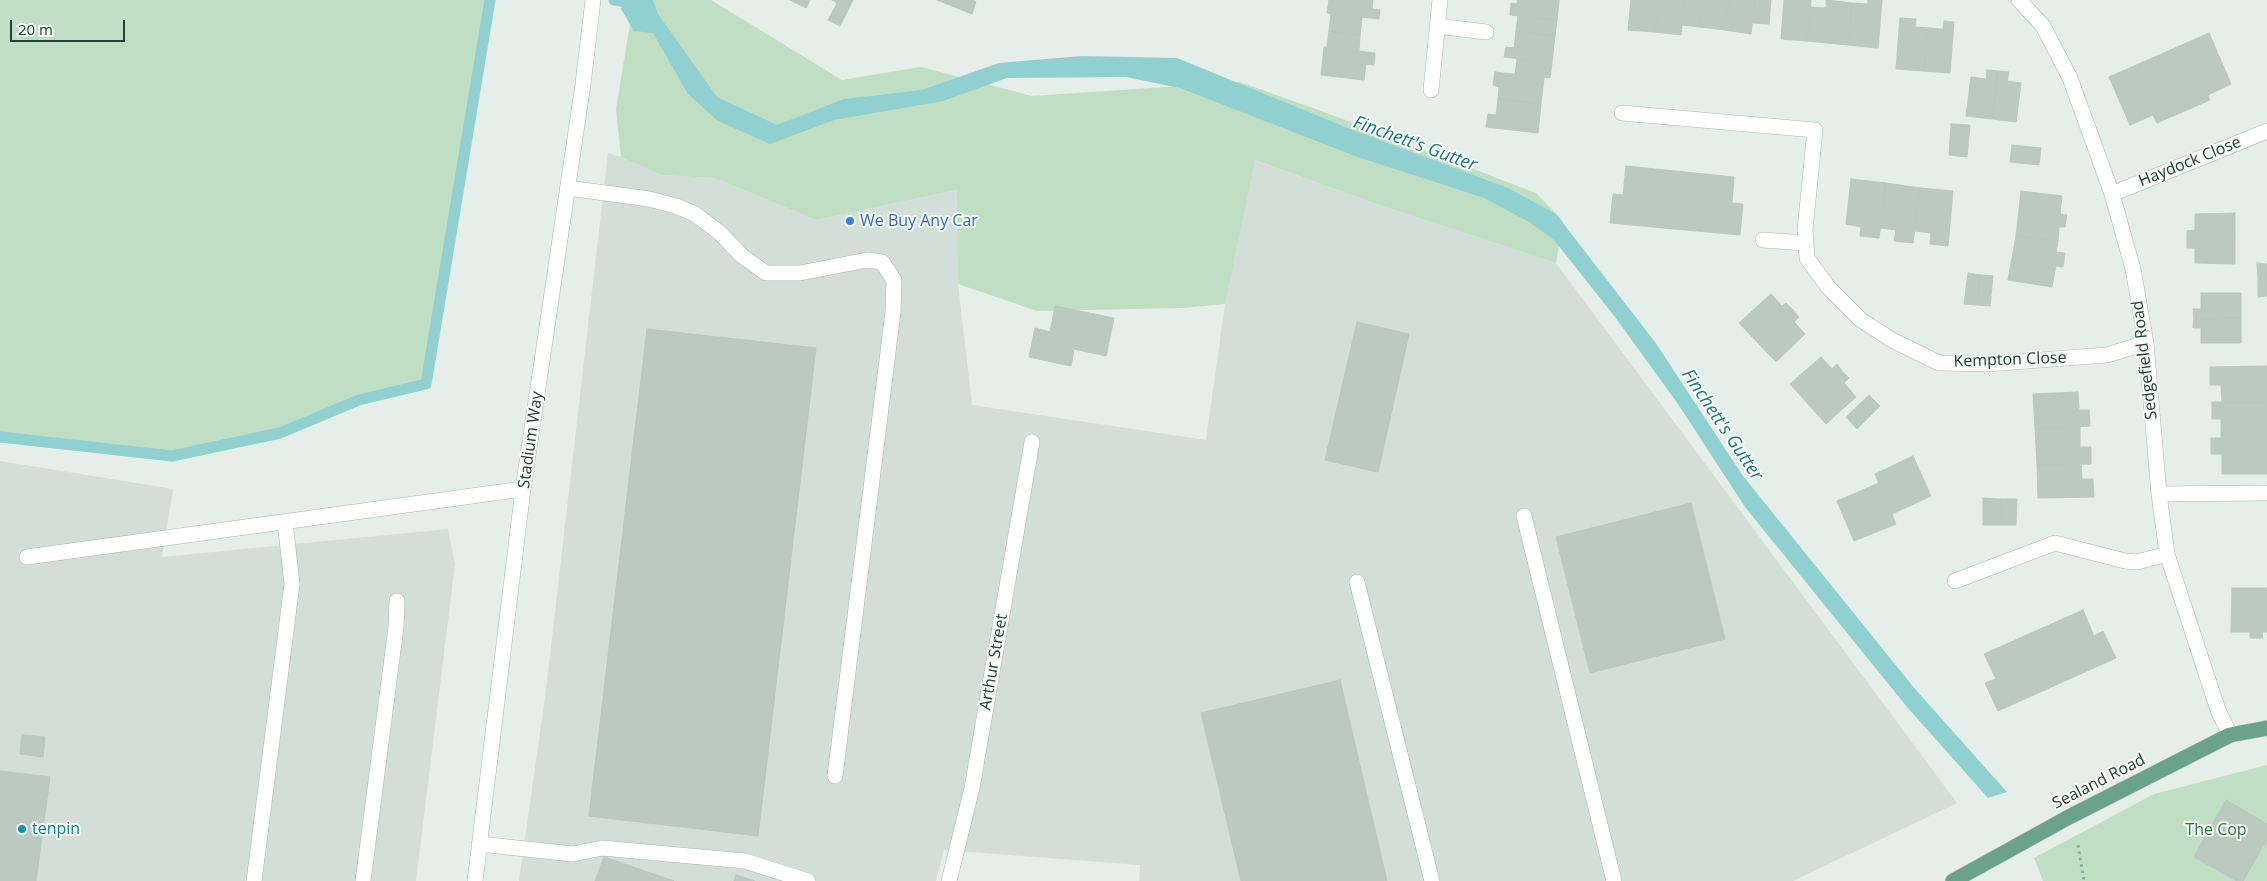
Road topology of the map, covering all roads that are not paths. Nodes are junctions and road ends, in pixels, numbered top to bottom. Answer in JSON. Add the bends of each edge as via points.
{"nodes":[{"id":1,"x":594,"y":0,"type":"edge"},
{"id":2,"x":1440,"y":0,"type":"edge"},
{"id":3,"x":2020,"y":0,"type":"edge"},
{"id":4,"x":1437,"y":26,"type":"junction"},
{"id":5,"x":1486,"y":32,"type":"dead end"},
{"id":6,"x":1431,"y":90,"type":"dead end"},
{"id":7,"x":1622,"y":113,"type":"dead end"},
{"id":8,"x":2267,"y":130,"type":"edge"},
{"id":9,"x":568,"y":188,"type":"junction"},
{"id":10,"x":2112,"y":194,"type":"junction"},
{"id":11,"x":1763,"y":240,"type":"dead end"},
{"id":12,"x":1806,"y":243,"type":"junction"},
{"id":13,"x":2146,"y":343,"type":"junction"},
{"id":14,"x":1032,"y":442,"type":"dead end"},
{"id":15,"x":523,"y":489,"type":"junction"},
{"id":16,"x":2267,"y":493,"type":"edge"},
{"id":17,"x":2159,"y":494,"type":"junction"},
{"id":18,"x":1524,"y":516,"type":"dead end"},
{"id":19,"x":285,"y":522,"type":"junction"},
{"id":20,"x":2166,"y":554,"type":"junction"},
{"id":21,"x":27,"y":557,"type":"dead end"},
{"id":22,"x":1955,"y":581,"type":"dead end"},
{"id":23,"x":1357,"y":582,"type":"dead end"},
{"id":24,"x":397,"y":601,"type":"dead end"},
{"id":25,"x":2267,"y":728,"type":"edge"},
{"id":26,"x":2230,"y":735,"type":"junction"},
{"id":27,"x":835,"y":776,"type":"dead end"},
{"id":28,"x":479,"y":844,"type":"junction"},
{"id":29,"x":254,"y":881,"type":"edge"},
{"id":30,"x":363,"y":881,"type":"edge"},
{"id":31,"x":475,"y":881,"type":"edge"},
{"id":32,"x":808,"y":881,"type":"edge"},
{"id":33,"x":949,"y":881,"type":"edge"},
{"id":34,"x":1432,"y":881,"type":"edge"},
{"id":35,"x":1614,"y":881,"type":"edge"},
{"id":36,"x":1953,"y":881,"type":"edge"}],
"edges":[{"from":1,"to":9,"type":"street","name":"Stadium Way"},
{"from":2,"to":4,"type":"street"},
{"from":3,"to":10,"type":"street","name":"Sedgefield Road","via":[[2043,26],[2070,78]]},
{"from":4,"to":5,"type":"street"},
{"from":4,"to":6,"type":"street"},
{"from":7,"to":12,"type":"street","name":"Kempton Close","via":[[1815,130]]},
{"from":8,"to":10,"type":"street","name":"Haydock Close"},
{"from":9,"to":15,"type":"street","name":"Stadium Way"},
{"from":9,"to":27,"type":"street","via":[[650,199],[695,214],[766,273],[800,273],[867,260],[882,262],[894,280]]},
{"from":10,"to":13,"type":"street","name":"Sedgefield Road","via":[[2133,269]]},
{"from":11,"to":12,"type":"street"},
{"from":12,"to":13,"type":"street","name":"Kempton Close","via":[[1807,258],[1828,287],[1861,320],[1892,340],[1939,362],[1987,364],[2107,355]]},
{"from":13,"to":17,"type":"street","name":"Sedgefield Road"},
{"from":14,"to":33,"type":"street","name":"Arthur Street","via":[[972,788]]},
{"from":15,"to":19,"type":"street"},
{"from":15,"to":28,"type":"street","name":"Stadium Way"},
{"from":16,"to":17,"type":"street"},
{"from":17,"to":20,"type":"street","name":"Sedgefield Road"},
{"from":18,"to":35,"type":"street"},
{"from":19,"to":21,"type":"street"},
{"from":19,"to":29,"type":"street","via":[[292,584]]},
{"from":20,"to":22,"type":"street","via":[[2137,562],[2125,561],[2055,543]]},
{"from":20,"to":26,"type":"street","name":"Sedgefield Road","via":[[2218,710]]},
{"from":23,"to":34,"type":"street"},
{"from":24,"to":30,"type":"street"},
{"from":25,"to":26,"type":"main road","name":"Sealand Road"},
{"from":26,"to":36,"type":"main road","name":"Sealand Road"},
{"from":28,"to":31,"type":"street","name":"Stadium Way"},
{"from":28,"to":32,"type":"street","via":[[574,854],[602,848],[744,861]]}]}
